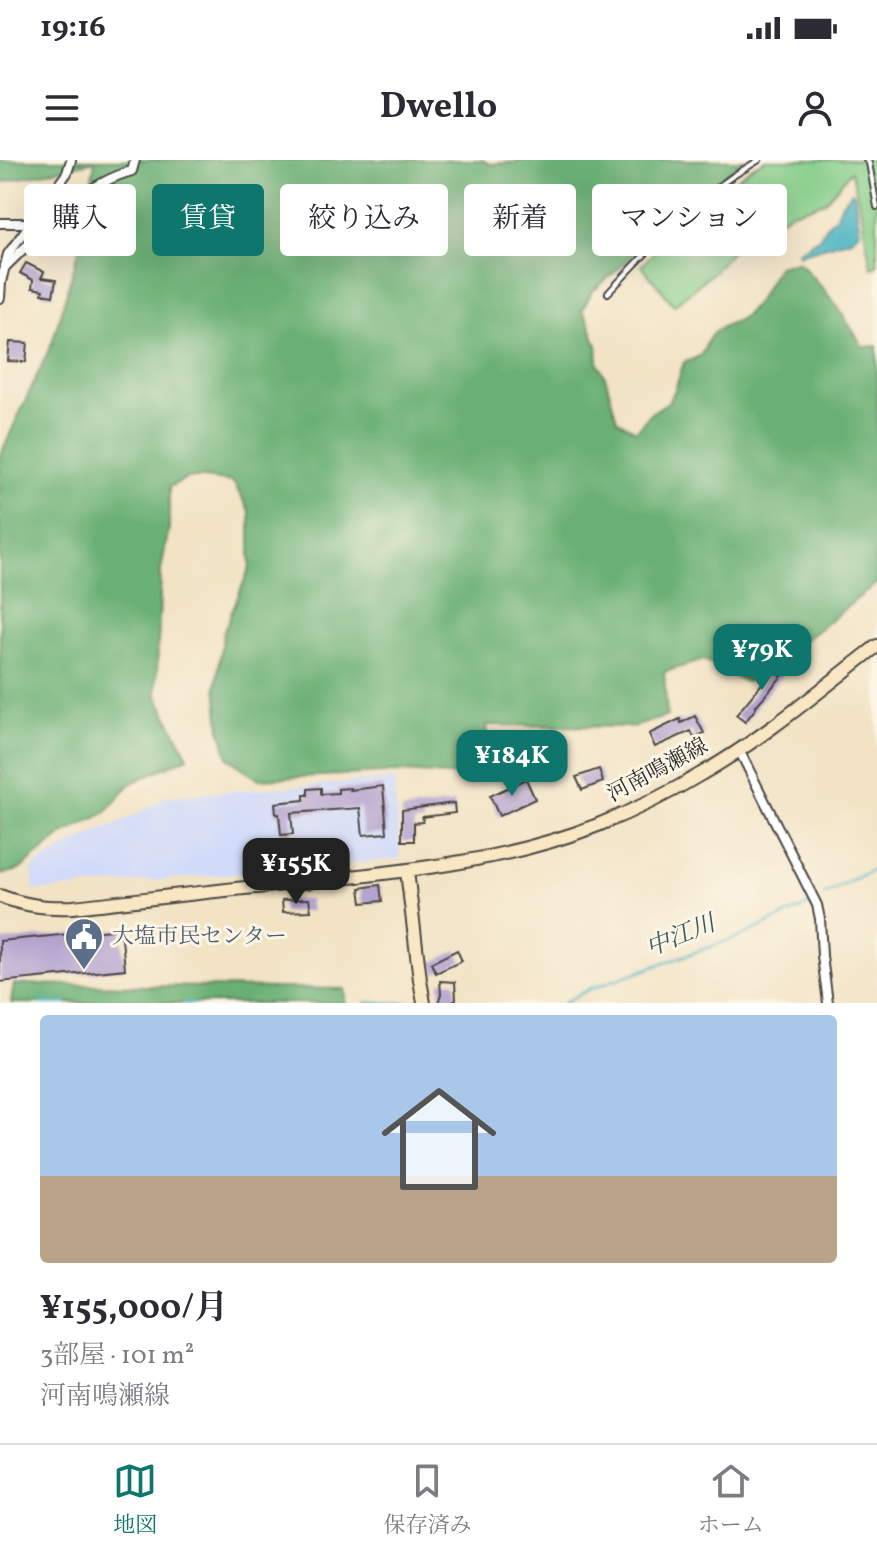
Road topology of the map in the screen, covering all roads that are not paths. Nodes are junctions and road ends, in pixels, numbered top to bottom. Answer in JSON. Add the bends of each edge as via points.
{"nodes":[{"id":1,"x":71,"y":160,"type":"edge"},
{"id":2,"x":135,"y":160,"type":"edge"},
{"id":3,"x":759,"y":160,"type":"edge"},
{"id":4,"x":866,"y":160,"type":"edge"},
{"id":5,"x":59,"y":184,"type":"edge"},
{"id":6,"x":877,"y":207,"type":"edge"},
{"id":7,"x":0,"y":223,"type":"edge"},
{"id":8,"x":24,"y":223,"type":"edge"},
{"id":9,"x":24,"y":231,"type":"edge"},
{"id":10,"x":4,"y":268,"type":"junction"},
{"id":11,"x":608,"y":293,"type":"dead end"},
{"id":12,"x":0,"y":298,"type":"edge"},
{"id":13,"x":877,"y":646,"type":"edge"},
{"id":14,"x":739,"y":750,"type":"junction"},
{"id":15,"x":407,"y":871,"type":"junction"},
{"id":16,"x":0,"y":896,"type":"edge"},
{"id":17,"x":424,"y":1003,"type":"edge"},
{"id":18,"x":828,"y":1003,"type":"edge"}],
"edges":[{"from":1,"to":5,"type":"street"},
{"from":2,"to":10,"type":"street","via":[[132,171],[73,204]]},
{"from":3,"to":11,"type":"lane","via":[[690,207]]},
{"from":4,"to":6,"type":"lane"},
{"from":7,"to":8,"type":"street"},
{"from":9,"to":10,"type":"street"},
{"from":10,"to":12,"type":"street"},
{"from":13,"to":14,"type":"main road","name":"河南鳴瀬線"},
{"from":14,"to":15,"type":"main road","name":"河南鳴瀬線","via":[[598,825],[532,846]]},
{"from":14,"to":18,"type":"street","via":[[817,905]]},
{"from":15,"to":16,"type":"main road","name":"河南鳴瀬線","via":[[73,907],[46,908]]},
{"from":15,"to":17,"type":"main road"}]}
